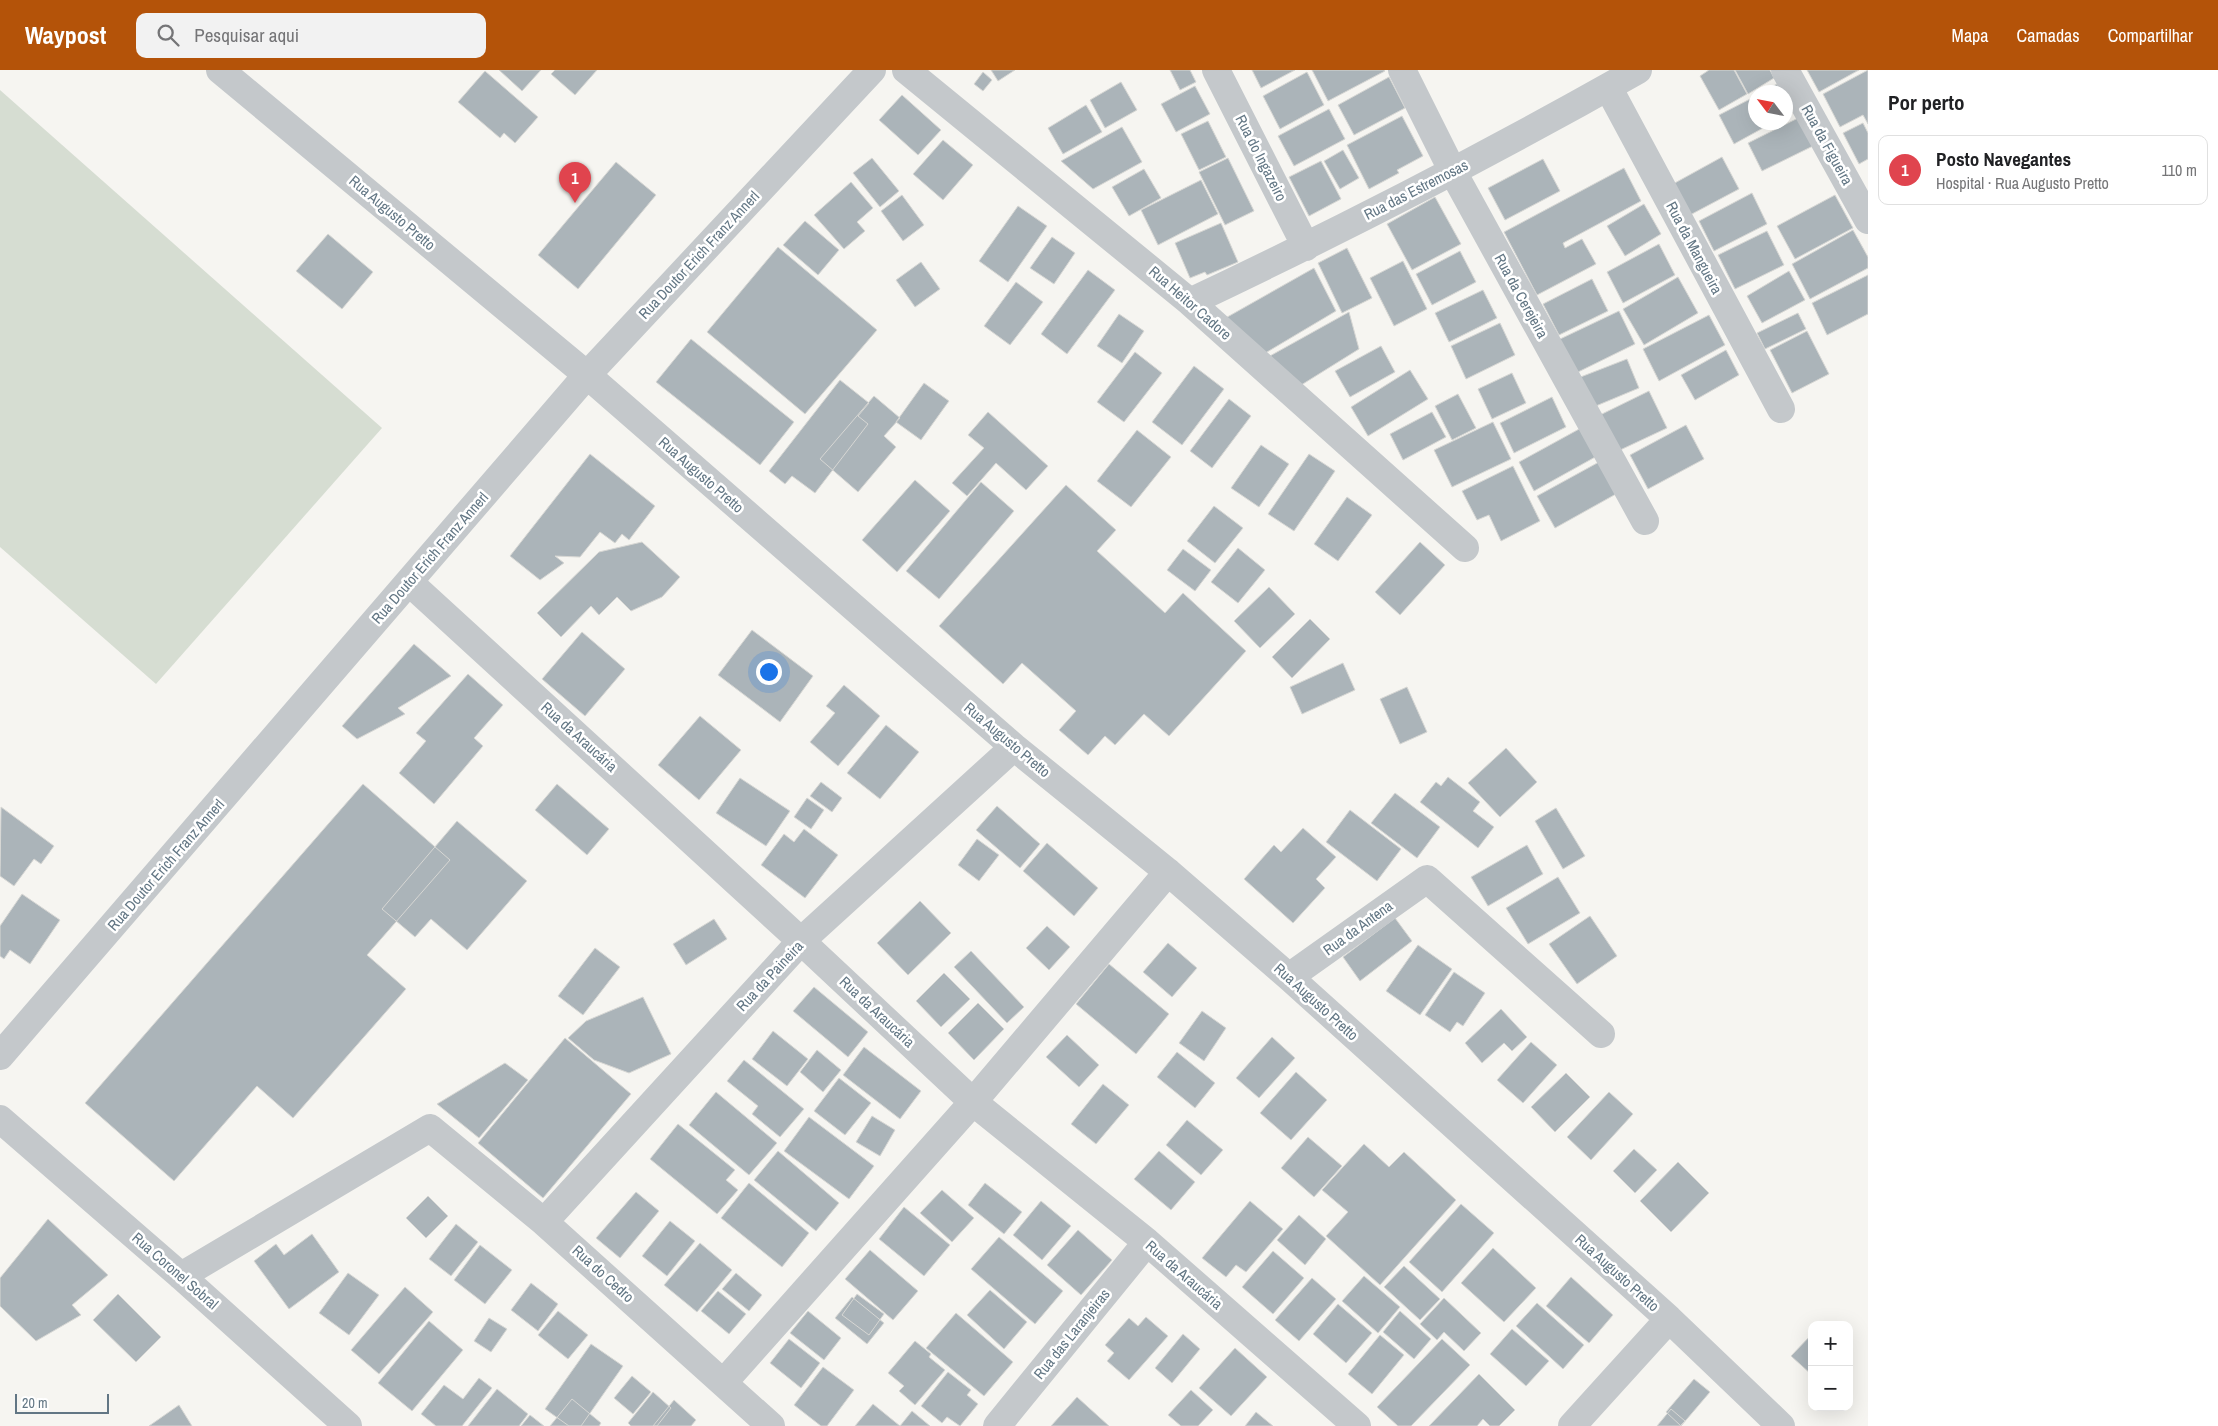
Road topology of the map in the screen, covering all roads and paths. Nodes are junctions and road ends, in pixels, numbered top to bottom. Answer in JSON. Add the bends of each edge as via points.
{"nodes":[{"id":1,"x":872,"y":70,"type":"edge"},
{"id":2,"x":906,"y":70,"type":"edge"},
{"id":3,"x":1216,"y":70,"type":"edge"},
{"id":4,"x":1402,"y":70,"type":"edge"},
{"id":5,"x":1638,"y":70,"type":"edge"},
{"id":6,"x":1785,"y":70,"type":"edge"},
{"id":7,"x":223,"y":71,"type":"edge"},
{"id":8,"x":1608,"y":87,"type":"junction"},
{"id":9,"x":1453,"y":172,"type":"junction"},
{"id":10,"x":1868,"y":220,"type":"edge"},
{"id":11,"x":1306,"y":247,"type":"junction"},
{"id":12,"x":1190,"y":302,"type":"junction"},
{"id":13,"x":587,"y":375,"type":"junction"},
{"id":14,"x":1781,"y":408,"type":"dead end"},
{"id":15,"x":1645,"y":521,"type":"dead end"},
{"id":16,"x":1465,"y":548,"type":"dead end"},
{"id":17,"x":410,"y":583,"type":"junction"},
{"id":18,"x":1014,"y":747,"type":"junction"},
{"id":19,"x":1168,"y":872,"type":"junction"},
{"id":20,"x":801,"y":941,"type":"junction"},
{"id":21,"x":1289,"y":977,"type":"junction"},
{"id":22,"x":1600,"y":1034,"type":"dead end"},
{"id":23,"x":0,"y":1056,"type":"edge"},
{"id":24,"x":973,"y":1102,"type":"junction"},
{"id":25,"x":0,"y":1119,"type":"edge"},
{"id":26,"x":544,"y":1222,"type":"junction"},
{"id":27,"x":1147,"y":1242,"type":"junction"},
{"id":28,"x":181,"y":1276,"type":"junction"},
{"id":29,"x":1669,"y":1319,"type":"junction"},
{"id":30,"x":724,"y":1382,"type":"junction"},
{"id":31,"x":333,"y":1421,"type":"edge"},
{"id":32,"x":771,"y":1426,"type":"edge"},
{"id":33,"x":997,"y":1426,"type":"edge"},
{"id":34,"x":1356,"y":1426,"type":"edge"},
{"id":35,"x":1572,"y":1426,"type":"edge"},
{"id":36,"x":1781,"y":1426,"type":"edge"}],
"edges":[{"from":1,"to":13,"type":"street","name":"Rua Doutor Erich Franz Annerl"},
{"from":2,"to":12,"type":"street","name":"Rua Heitor Cadore"},
{"from":3,"to":11,"type":"street","name":"Rua do Ingazeiro"},
{"from":4,"to":9,"type":"street","name":"Rua da Cerejeira"},
{"from":5,"to":8,"type":"street","name":"Rua das Estremosas"},
{"from":6,"to":10,"type":"street","name":"Rua da Figueira"},
{"from":7,"to":13,"type":"street","name":"Rua Augusto Pretto"},
{"from":8,"to":9,"type":"street","name":"Rua das Estremosas"},
{"from":8,"to":14,"type":"street","name":"Rua da Mangueira"},
{"from":9,"to":11,"type":"street","name":"Rua das Estremosas"},
{"from":9,"to":15,"type":"street","name":"Rua da Cerejeira"},
{"from":11,"to":12,"type":"street","name":"Rua das Estremosas"},
{"from":12,"to":16,"type":"street","name":"Rua Heitor Cadore"},
{"from":13,"to":17,"type":"street","name":"Rua Doutor Erich Franz Annerl"},
{"from":13,"to":18,"type":"street","name":"Rua Augusto Pretto"},
{"from":17,"to":20,"type":"street","name":"Rua da Araucária"},
{"from":17,"to":23,"type":"street","name":"Rua Doutor Erich Franz Annerl"},
{"from":18,"to":19,"type":"street","name":"Rua Augusto Pretto"},
{"from":18,"to":20,"type":"street","name":"Rua da Paineira"},
{"from":19,"to":21,"type":"street","name":"Rua Augusto Pretto"},
{"from":19,"to":24,"type":"street"},
{"from":20,"to":24,"type":"street","name":"Rua da Araucária"},
{"from":20,"to":26,"type":"street","name":"Rua da Paineira"},
{"from":21,"to":22,"type":"street","name":"Rua da Antena","via":[[1427,879]]},
{"from":21,"to":29,"type":"street","name":"Rua Augusto Pretto"},
{"from":24,"to":27,"type":"street","name":"Rua da Araucária"},
{"from":24,"to":30,"type":"street"},
{"from":25,"to":28,"type":"street","name":"Rua Coronel Sobral"},
{"from":26,"to":28,"type":"street","name":"Rua do Cedro","via":[[430,1128]]},
{"from":26,"to":30,"type":"street","name":"Rua do Cedro"},
{"from":27,"to":33,"type":"street","name":"Rua das Laranjeiras"},
{"from":27,"to":34,"type":"street","name":"Rua da Araucária"},
{"from":28,"to":31,"type":"street","name":"Rua Coronel Sobral"},
{"from":29,"to":35,"type":"street"},
{"from":29,"to":36,"type":"street","name":"Rua Augusto Pretto"},
{"from":30,"to":32,"type":"street","name":"Rua do Cedro"}]}
